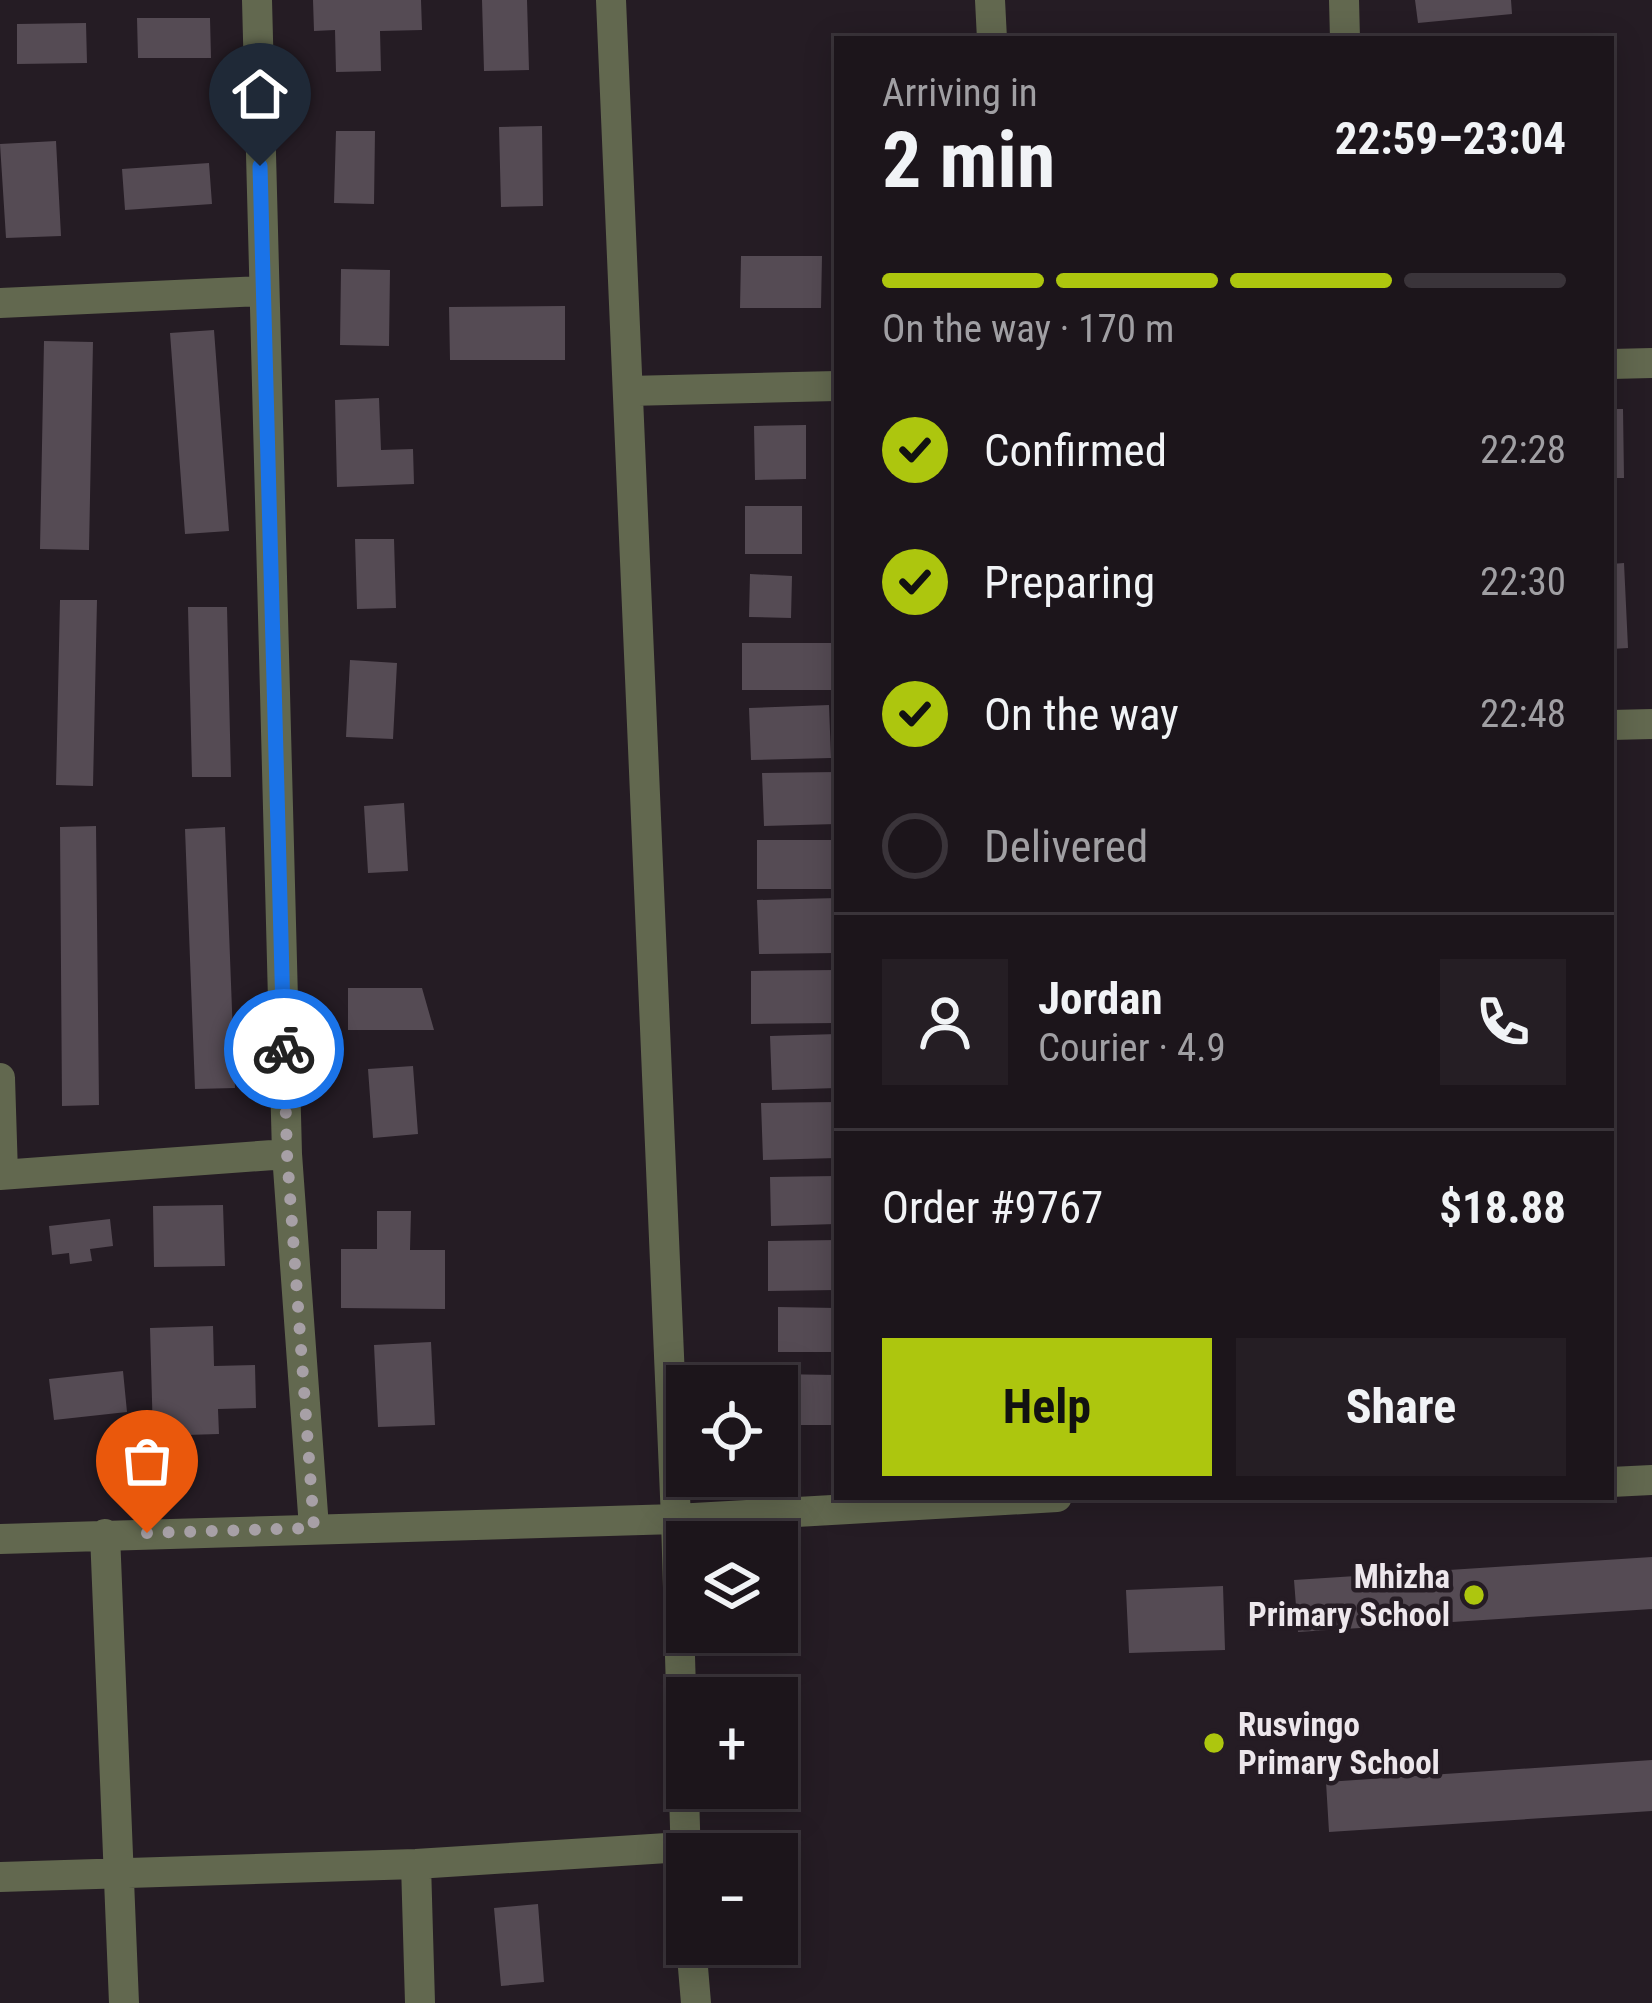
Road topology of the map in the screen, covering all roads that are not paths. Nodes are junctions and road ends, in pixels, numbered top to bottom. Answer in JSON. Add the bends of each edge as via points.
{"nodes":[{"id":1,"x":257,"y":0,"type":"edge"},
{"id":2,"x":611,"y":0,"type":"edge"},
{"id":3,"x":990,"y":0,"type":"edge"},
{"id":4,"x":1344,"y":0,"type":"edge"},
{"id":5,"x":992,"y":36,"type":"edge"},
{"id":6,"x":1345,"y":36,"type":"edge"},
{"id":7,"x":262,"y":291,"type":"junction"},
{"id":8,"x":0,"y":303,"type":"edge"},
{"id":9,"x":1652,"y":363,"type":"edge"},
{"id":10,"x":1614,"y":364,"type":"edge"},
{"id":11,"x":834,"y":386,"type":"edge"},
{"id":12,"x":628,"y":392,"type":"junction"},
{"id":13,"x":1652,"y":724,"type":"edge"},
{"id":14,"x":1614,"y":725,"type":"edge"},
{"id":15,"x":0,"y":1078,"type":"edge"},
{"id":16,"x":287,"y":1154,"type":"junction"},
{"id":17,"x":1,"y":1174,"type":"edge"},
{"id":18,"x":1652,"y":1480,"type":"edge"},
{"id":19,"x":1614,"y":1481,"type":"edge"},
{"id":20,"x":1005,"y":1500,"type":"edge"},
{"id":21,"x":676,"y":1519,"type":"junction"},
{"id":22,"x":314,"y":1528,"type":"junction"},
{"id":23,"x":105,"y":1534,"type":"junction"},
{"id":24,"x":0,"y":1538,"type":"edge"},
{"id":25,"x":683,"y":1833,"type":"edge"},
{"id":26,"x":666,"y":1848,"type":"edge"},
{"id":27,"x":416,"y":1864,"type":"junction"},
{"id":28,"x":120,"y":1873,"type":"junction"},
{"id":29,"x":0,"y":1877,"type":"edge"},
{"id":30,"x":693,"y":1965,"type":"edge"},
{"id":31,"x":124,"y":2003,"type":"edge"},
{"id":32,"x":420,"y":2003,"type":"edge"},
{"id":33,"x":696,"y":2003,"type":"edge"}],
"edges":[{"from":1,"to":7,"type":"street"},
{"from":2,"to":12,"type":"street"},
{"from":3,"to":5,"type":"street"},
{"from":4,"to":6,"type":"street"},
{"from":7,"to":8,"type":"street"},
{"from":7,"to":16,"type":"street"},
{"from":9,"to":10,"type":"street"},
{"from":11,"to":12,"type":"street"},
{"from":12,"to":21,"type":"street"},
{"from":13,"to":14,"type":"street"},
{"from":15,"to":17,"type":"street"},
{"from":16,"to":17,"type":"street"},
{"from":16,"to":22,"type":"street"},
{"from":18,"to":19,"type":"street"},
{"from":20,"to":21,"type":"street"},
{"from":21,"to":22,"type":"street"},
{"from":21,"to":25,"type":"street"},
{"from":22,"to":23,"type":"street"},
{"from":23,"to":24,"type":"street"},
{"from":23,"to":28,"type":"street"},
{"from":26,"to":27,"type":"street"},
{"from":27,"to":28,"type":"street"},
{"from":27,"to":32,"type":"street"},
{"from":28,"to":29,"type":"street"},
{"from":28,"to":31,"type":"street"},
{"from":30,"to":33,"type":"street"}]}
